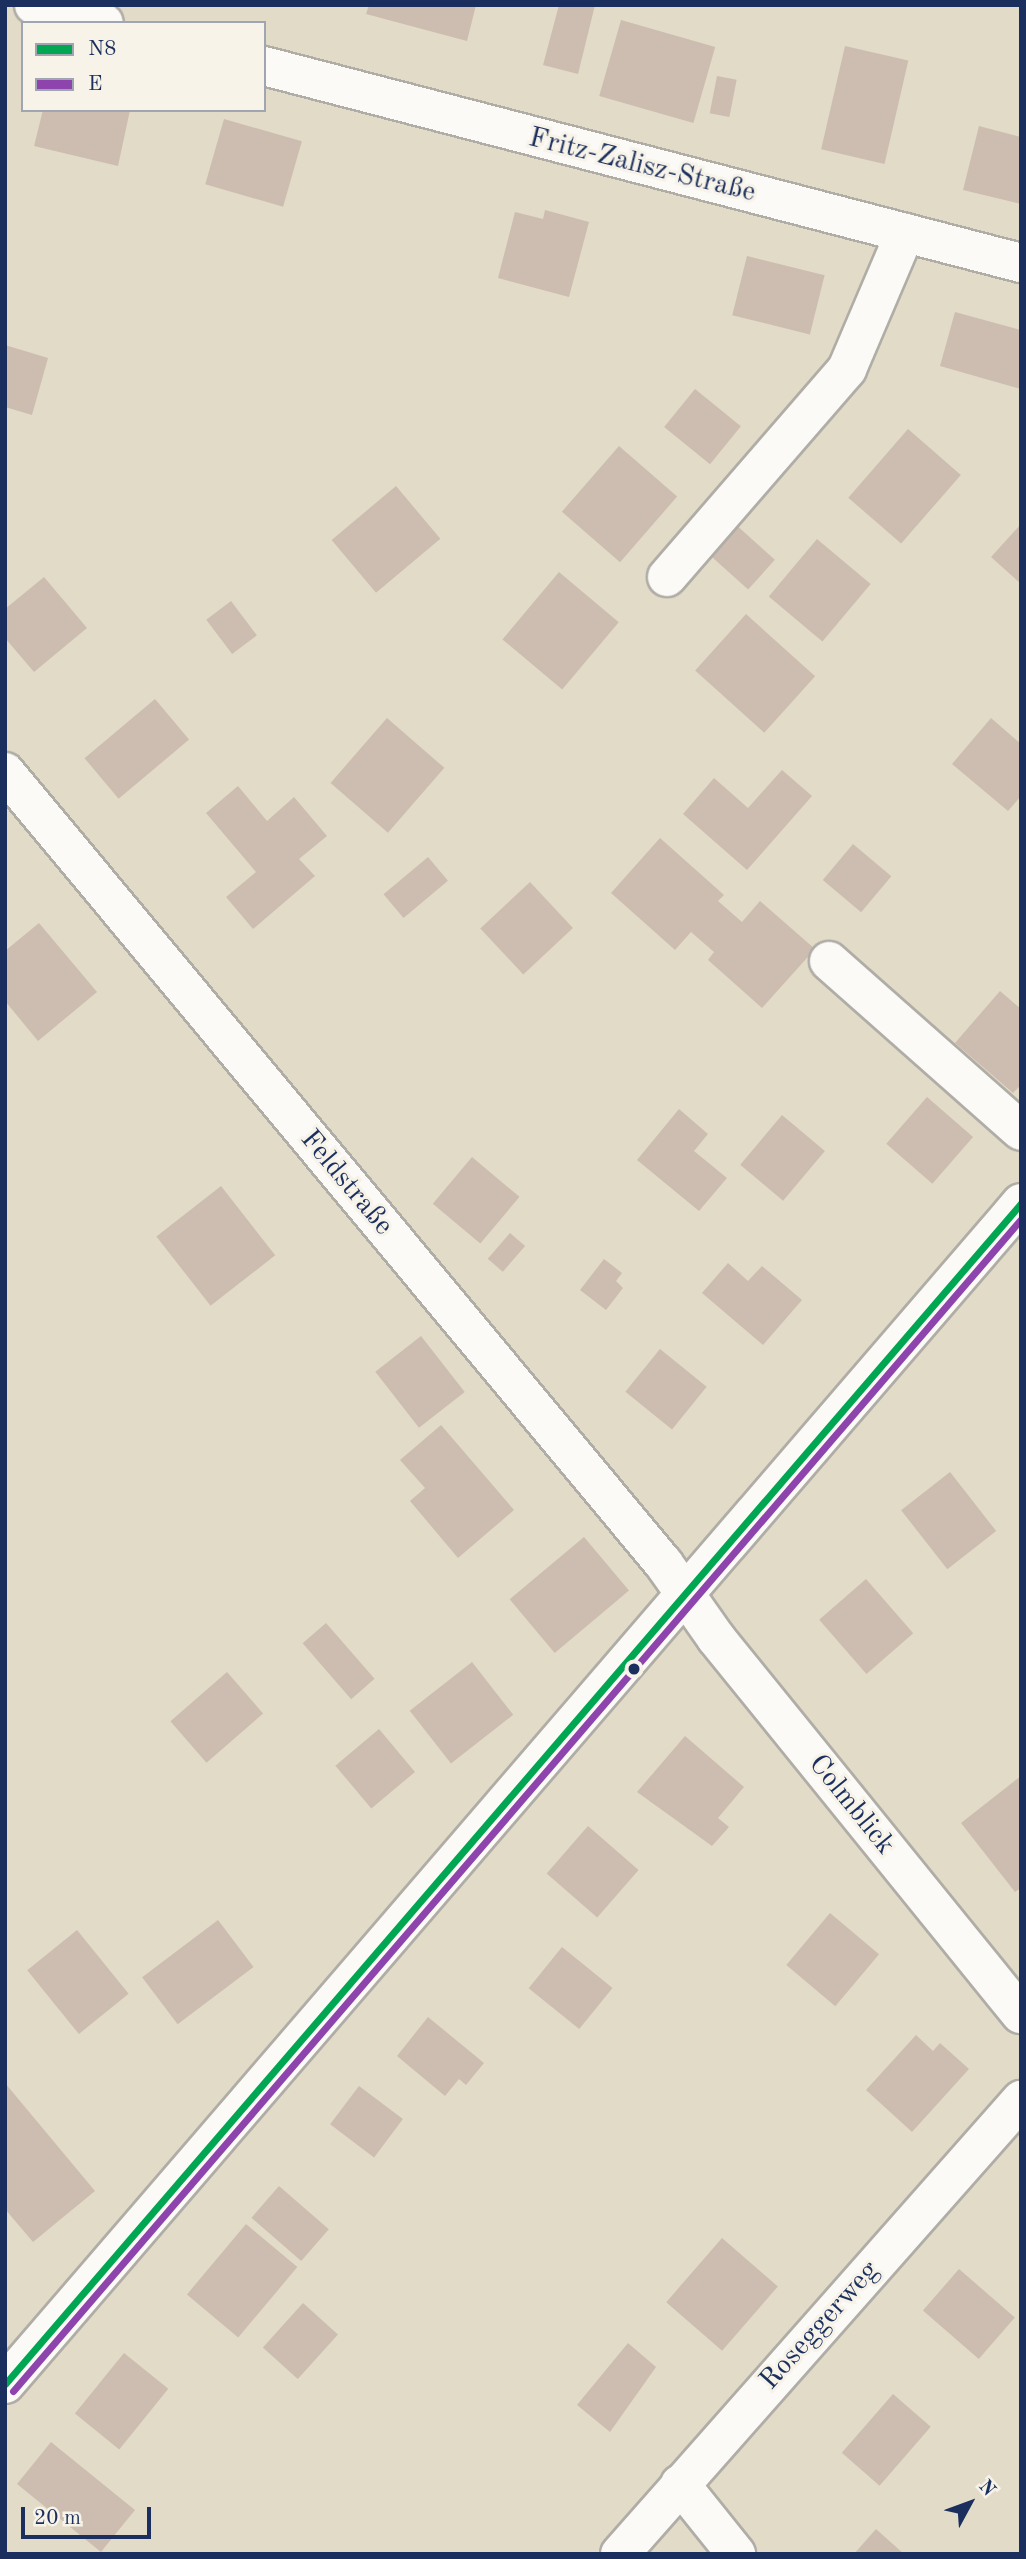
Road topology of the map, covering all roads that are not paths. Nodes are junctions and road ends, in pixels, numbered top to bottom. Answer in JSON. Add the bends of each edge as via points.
{"nodes":[{"id":1,"x":34,"y":5,"type":"edge"},
{"id":2,"x":96,"y":21,"type":"edge"},
{"id":3,"x":266,"y":67,"type":"edge"},
{"id":4,"x":905,"y":233,"type":"junction"},
{"id":5,"x":1021,"y":263,"type":"edge"},
{"id":6,"x":667,"y":577,"type":"dead end"},
{"id":7,"x":5,"y":772,"type":"edge"},
{"id":8,"x":829,"y":961,"type":"dead end"},
{"id":9,"x":1021,"y":1131,"type":"edge"},
{"id":10,"x":1021,"y":1203,"type":"edge"},
{"id":11,"x":685,"y":1594,"type":"junction"},
{"id":12,"x":1021,"y":2014,"type":"edge"},
{"id":13,"x":1021,"y":2100,"type":"edge"},
{"id":14,"x":5,"y":2384,"type":"edge"},
{"id":15,"x":680,"y":2484,"type":"junction"},
{"id":16,"x":620,"y":2554,"type":"edge"},
{"id":17,"x":736,"y":2554,"type":"edge"}],
"edges":[{"from":1,"to":2,"type":"street"},
{"from":3,"to":4,"type":"street","name":"Fritz-Zalisz-Straße"},
{"from":4,"to":5,"type":"street","name":"Fritz-Zalisz-Straße"},
{"from":4,"to":6,"type":"street","via":[[847,369]]},
{"from":7,"to":11,"type":"street","name":"Feldstraße"},
{"from":8,"to":9,"type":"street"},
{"from":10,"to":11,"type":"street"},
{"from":11,"to":12,"type":"street","name":"Colmblick"},
{"from":11,"to":14,"type":"street"},
{"from":13,"to":15,"type":"street","name":"Roseggerweg"},
{"from":15,"to":16,"type":"street","name":"Roseggerweg"},
{"from":15,"to":17,"type":"street"}]}
